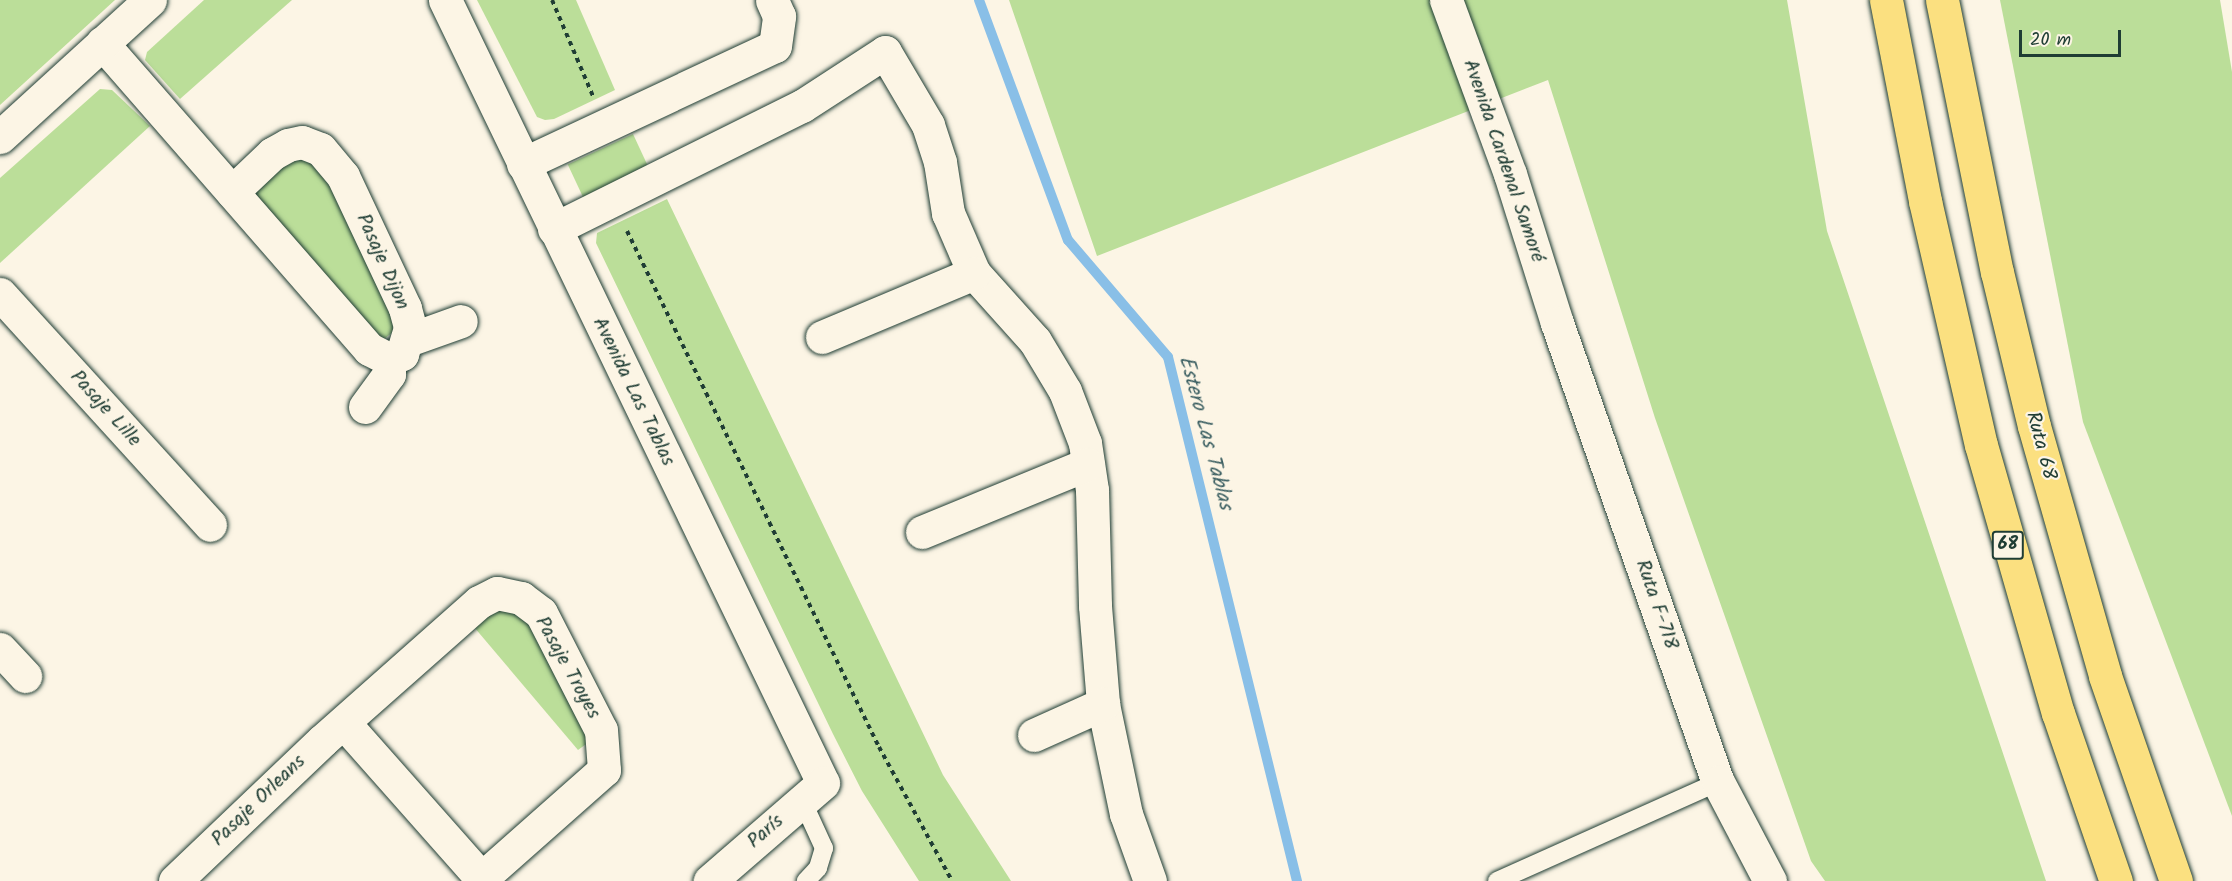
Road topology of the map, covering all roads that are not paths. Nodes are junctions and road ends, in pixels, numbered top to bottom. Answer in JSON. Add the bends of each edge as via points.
{"nodes":[{"id":1,"x":150,"y":0,"type":"edge"},
{"id":2,"x":444,"y":0,"type":"edge"},
{"id":3,"x":772,"y":0,"type":"edge"},
{"id":4,"x":1446,"y":0,"type":"edge"},
{"id":5,"x":1886,"y":0,"type":"edge"},
{"id":6,"x":1942,"y":0,"type":"edge"},
{"id":7,"x":102,"y":43,"type":"junction"},
{"id":8,"x":0,"y":137,"type":"edge"},
{"id":9,"x":523,"y":164,"type":"junction"},
{"id":10,"x":232,"y":192,"type":"junction"},
{"id":11,"x":554,"y":229,"type":"junction"},
{"id":12,"x":974,"y":273,"type":"junction"},
{"id":13,"x":0,"y":294,"type":"edge"},
{"id":14,"x":461,"y":321,"type":"dead end"},
{"id":15,"x":1557,"y":323,"type":"joint"},
{"id":16,"x":822,"y":337,"type":"dead end"},
{"id":17,"x":399,"y":350,"type":"junction"},
{"id":18,"x":365,"y":407,"type":"dead end"},
{"id":19,"x":1088,"y":464,"type":"junction"},
{"id":20,"x":210,"y":525,"type":"dead end"},
{"id":21,"x":922,"y":532,"type":"dead end"},
{"id":22,"x":0,"y":648,"type":"edge"},
{"id":23,"x":25,"y":676,"type":"dead end"},
{"id":24,"x":1103,"y":704,"type":"junction"},
{"id":25,"x":344,"y":723,"type":"junction"},
{"id":26,"x":1034,"y":735,"type":"dead end"},
{"id":27,"x":1718,"y":782,"type":"junction"},
{"id":28,"x":813,"y":792,"type":"junction"},
{"id":29,"x":483,"y":880,"type":"edge"},
{"id":30,"x":176,"y":881,"type":"edge"},
{"id":31,"x":710,"y":881,"type":"edge"},
{"id":32,"x":806,"y":881,"type":"edge"},
{"id":33,"x":1150,"y":881,"type":"edge"},
{"id":34,"x":1497,"y":881,"type":"edge"},
{"id":35,"x":1770,"y":881,"type":"edge"},
{"id":36,"x":2116,"y":881,"type":"edge"},
{"id":37,"x":2176,"y":881,"type":"edge"}],
"edges":[{"from":1,"to":7,"type":"street"},
{"from":2,"to":9,"type":"street","name":"Avenida Las Tablas"},
{"from":3,"to":9,"type":"street","via":[[779,16],[775,46]]},
{"from":4,"to":15,"type":"street","name":"Avenida Cardenal Samoré","via":[[1510,174]]},
{"from":5,"to":36,"type":"highway","number":"68","via":[[1925,201],[1981,445],[2058,713]]},
{"from":6,"to":37,"type":"highway","name":"Ruta 68","via":[[1994,261],[2034,426],[2105,676]]},
{"from":7,"to":8,"type":"street"},
{"from":7,"to":10,"type":"street"},
{"from":9,"to":11,"type":"street","name":"Avenida Las Tablas"},
{"from":10,"to":17,"type":"street","via":[[369,349]]},
{"from":10,"to":17,"type":"street","name":"Pasaje Dijon","via":[[272,154],[288,146],[302,142],[320,149],[343,176],[405,308],[410,327]]},
{"from":11,"to":12,"type":"street","via":[[802,106],[885,52],[928,125],[940,162],[948,213]]},
{"from":11,"to":28,"type":"street","name":"Avenida Las Tablas"},
{"from":12,"to":16,"type":"street"},
{"from":12,"to":19,"type":"street","via":[[1035,341],[1059,381],[1085,442]]},
{"from":13,"to":20,"type":"street","name":"Pasaje Lille"},
{"from":14,"to":17,"type":"street"},
{"from":15,"to":27,"type":"street","name":"Ruta F-718"},
{"from":17,"to":18,"type":"street","via":[[389,374]]},
{"from":19,"to":21,"type":"street"},
{"from":19,"to":24,"type":"street"},
{"from":22,"to":23,"type":"street"},
{"from":24,"to":26,"type":"street"},
{"from":24,"to":33,"type":"street","via":[[1126,814]]},
{"from":25,"to":29,"type":"street"},
{"from":25,"to":29,"type":"street","name":"Pasaje Troyes","via":[[479,602],[497,593],[521,598],[541,613],[601,730],[604,770]]},
{"from":25,"to":30,"type":"street","name":"Pasaje Orleans"},
{"from":27,"to":34,"type":"lane"},
{"from":27,"to":35,"type":"street","name":"Ruta F-718"},
{"from":28,"to":31,"type":"street","name":"París"},
{"from":28,"to":32,"type":"lane","via":[[824,848],[818,868]]}]}
